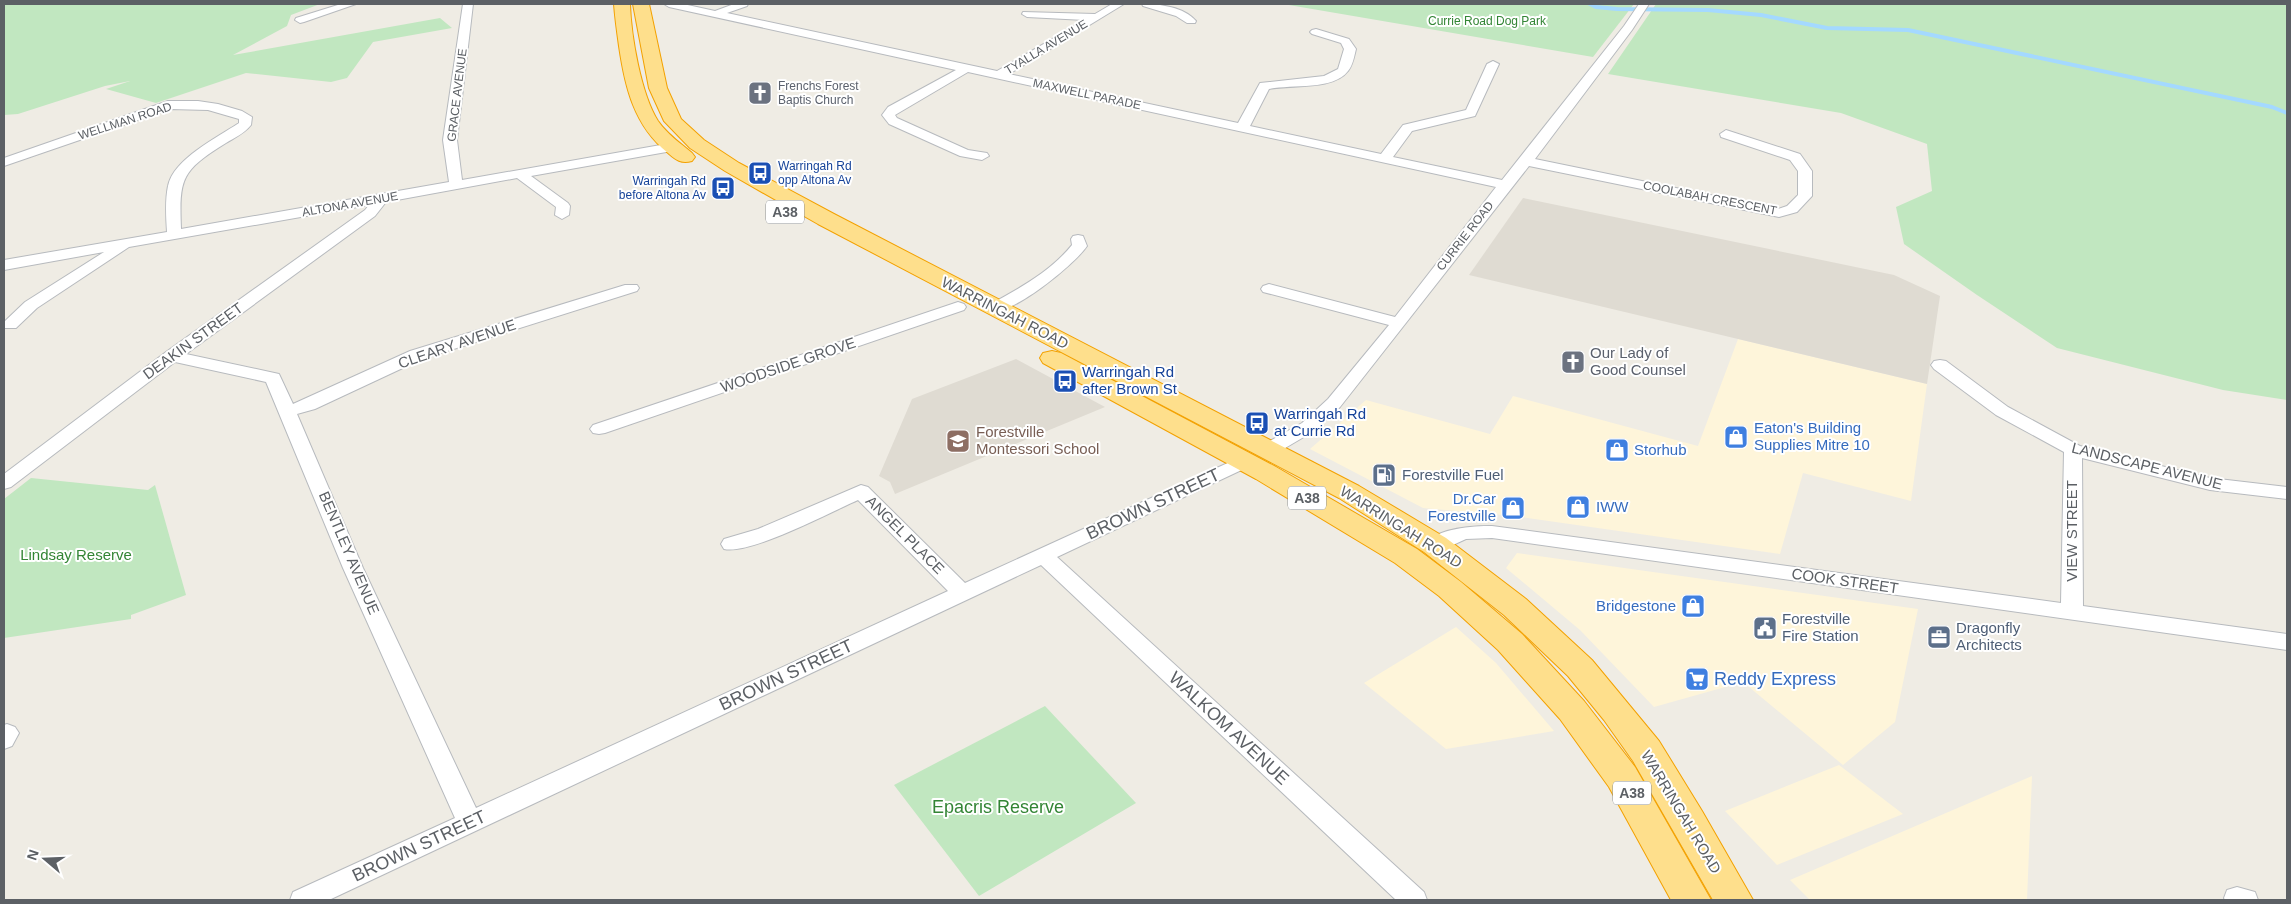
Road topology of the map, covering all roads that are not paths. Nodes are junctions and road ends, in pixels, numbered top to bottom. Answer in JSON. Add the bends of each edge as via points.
{"nodes":[{"id":1,"x":351,"y":4,"type":"edge"},
{"id":2,"x":468,"y":4,"type":"edge"},
{"id":3,"x":641,"y":4,"type":"edge"},
{"id":4,"x":648,"y":4,"type":"edge"},
{"id":5,"x":669,"y":4,"type":"edge"},
{"id":6,"x":743,"y":4,"type":"edge"},
{"id":7,"x":1119,"y":4,"type":"edge"},
{"id":8,"x":1147,"y":4,"type":"edge"},
{"id":9,"x":1644,"y":4,"type":"edge"},
{"id":10,"x":622,"y":5,"type":"edge"},
{"id":11,"x":716,"y":14,"type":"junction"},
{"id":12,"x":1027,"y":14,"type":"dead end"},
{"id":13,"x":1096,"y":17,"type":"junction"},
{"id":14,"x":300,"y":20,"type":"dead end"},
{"id":15,"x":1191,"y":21,"type":"dead end"},
{"id":16,"x":1316,"y":32,"type":"dead end"},
{"id":17,"x":1493,"y":64,"type":"dead end"},
{"id":18,"x":967,"y":68,"type":"junction"},
{"id":19,"x":999,"y":75,"type":"junction"},
{"id":20,"x":1242,"y":128,"type":"junction"},
{"id":21,"x":1726,"y":134,"type":"dead end"},
{"id":22,"x":697,"y":144,"type":"junction"},
{"id":23,"x":672,"y":148,"type":"junction"},
{"id":24,"x":982,"y":156,"type":"dead end"},
{"id":25,"x":1384,"y":159,"type":"junction"},
{"id":26,"x":1526,"y":161,"type":"junction"},
{"id":27,"x":4,"y":162,"type":"edge"},
{"id":28,"x":521,"y":174,"type":"junction"},
{"id":29,"x":1505,"y":185,"type":"junction"},
{"id":30,"x":456,"y":186,"type":"junction"},
{"id":31,"x":381,"y":199,"type":"junction"},
{"id":32,"x":562,"y":215,"type":"dead end"},
{"id":33,"x":174,"y":235,"type":"junction"},
{"id":34,"x":1078,"y":239,"type":"dead end"},
{"id":35,"x":129,"y":243,"type":"junction"},
{"id":36,"x":4,"y":265,"type":"edge"},
{"id":37,"x":631,"y":288,"type":"dead end"},
{"id":38,"x":1270,"y":289,"type":"dead end"},
{"id":39,"x":976,"y":307,"type":"junction"},
{"id":40,"x":1399,"y":323,"type":"junction"},
{"id":41,"x":10,"y":325,"type":"dead end"},
{"id":42,"x":172,"y":356,"type":"junction"},
{"id":43,"x":1940,"y":365,"type":"dead end"},
{"id":44,"x":288,"y":411,"type":"junction"},
{"id":45,"x":599,"y":430,"type":"dead end"},
{"id":46,"x":2073,"y":450,"type":"junction"},
{"id":47,"x":1256,"y":456,"type":"junction"},
{"id":48,"x":4,"y":483,"type":"edge"},
{"id":49,"x":2287,"y":493,"type":"edge"},
{"id":50,"x":731,"y":544,"type":"dead end"},
{"id":51,"x":1420,"y":550,"type":"junction"},
{"id":52,"x":1044,"y":556,"type":"junction"},
{"id":53,"x":964,"y":594,"type":"junction"},
{"id":54,"x":2072,"y":612,"type":"junction"},
{"id":55,"x":2287,"y":642,"type":"edge"},
{"id":56,"x":470,"y":822,"type":"junction"},
{"id":57,"x":303,"y":900,"type":"edge"},
{"id":58,"x":1414,"y":900,"type":"edge"},
{"id":59,"x":1691,"y":900,"type":"edge"},
{"id":60,"x":1733,"y":900,"type":"edge"}],
"edges":[{"from":1,"to":14,"type":"street"},
{"from":2,"to":30,"type":"street","name":"GRACE AVENUE","via":[[450,140]]},
{"from":3,"to":4,"type":"street"},
{"from":3,"to":10,"type":"highway"},
{"from":3,"to":22,"type":"highway","name":"WARRINGAH ROAD","number":"A38","via":[[658,88],[673,121]]},
{"from":5,"to":11,"type":"street","name":"MAXWELL PARADE"},
{"from":6,"to":11,"type":"street"},
{"from":7,"to":13,"type":"street","name":"TYALLA AVENUE"},
{"from":8,"to":15,"type":"street"},
{"from":9,"to":26,"type":"street","name":"CURRIE ROAD"},
{"from":10,"to":23,"type":"highway","name":"WARRINGAH ROAD","number":"A38","via":[[640,107]]},
{"from":11,"to":18,"type":"street","name":"MAXWELL PARADE"},
{"from":12,"to":13,"type":"street"},
{"from":13,"to":19,"type":"street","name":"TYALLA AVENUE"},
{"from":16,"to":20,"type":"street","via":[[1345,41],[1350,49],[1344,70],[1333,78],[1274,82],[1264,86]]},
{"from":17,"to":25,"type":"street","via":[[1471,113],[1408,128]]},
{"from":18,"to":19,"type":"street","name":"MAXWELL PARADE"},
{"from":18,"to":24,"type":"street","via":[[888,115],[893,121],[965,153]]},
{"from":19,"to":20,"type":"street","name":"MAXWELL PARADE"},
{"from":20,"to":25,"type":"street","name":"MAXWELL PARADE"},
{"from":21,"to":26,"type":"street","name":"COOLABAH CRESCENT","via":[[1795,157],[1805,171],[1805,196],[1792,209],[1779,213]]},
{"from":22,"to":23,"type":"highway","name":"ALTONA AVENUE"},
{"from":22,"to":39,"type":"highway","name":"WARRINGAH ROAD","number":"A38"},
{"from":23,"to":28,"type":"street","name":"ALTONA AVENUE"},
{"from":23,"to":39,"type":"highway","name":"WARRINGAH ROAD","number":"A38","via":[[719,177]]},
{"from":25,"to":29,"type":"street","name":"MAXWELL PARADE"},
{"from":26,"to":29,"type":"street","name":"CURRIE ROAD"},
{"from":27,"to":33,"type":"street","name":"WELLMAN ROAD","via":[[168,105],[236,112],[246,117],[245,125],[208,149],[175,182]]},
{"from":28,"to":30,"type":"street","name":"ALTONA AVENUE"},
{"from":28,"to":32,"type":"street","via":[[563,206]]},
{"from":29,"to":40,"type":"street","name":"CURRIE ROAD"},
{"from":30,"to":31,"type":"street","name":"ALTONA AVENUE"},
{"from":31,"to":33,"type":"street","name":"ALTONA AVENUE"},
{"from":31,"to":42,"type":"street","name":"DEAKIN STREET","via":[[370,214]]},
{"from":33,"to":35,"type":"street","name":"ALTONA AVENUE"},
{"from":34,"to":39,"type":"street","name":"WOODSIDE GROVE","via":[[1080,246],[1068,261],[1022,294]]},
{"from":35,"to":36,"type":"street","name":"ALTONA AVENUE"},
{"from":35,"to":41,"type":"street","via":[[31,305]]},
{"from":37,"to":44,"type":"street","name":"CLEARY AVENUE","via":[[416,355],[309,405]]},
{"from":38,"to":40,"type":"street"},
{"from":39,"to":45,"type":"street","name":"WOODSIDE GROVE"},
{"from":39,"to":47,"type":"highway","name":"WARRINGAH ROAD","number":"A38"},
{"from":40,"to":47,"type":"street","name":"CURRIE ROAD","via":[[1322,414],[1308,427]]},
{"from":42,"to":44,"type":"street","name":"BENTLEY AVENUE","via":[[273,378]]},
{"from":42,"to":48,"type":"street","name":"DEAKIN STREET"},
{"from":43,"to":46,"type":"street","name":"LANDSCAPE AVENUE","via":[[2002,411]]},
{"from":44,"to":56,"type":"street","name":"BENTLEY AVENUE","via":[[353,568]]},
{"from":46,"to":49,"type":"street","name":"LANDSCAPE AVENUE","via":[[2210,484]]},
{"from":46,"to":54,"type":"street","name":"VIEW STREET"},
{"from":47,"to":51,"type":"highway","name":"WARRINGAH ROAD","number":"A38"},
{"from":47,"to":52,"type":"street","name":"BROWN STREET"},
{"from":50,"to":53,"type":"street","name":"ANGEL PLACE","via":[[765,534],[861,491]]},
{"from":51,"to":54,"type":"street","name":"COOK STREET","via":[[1463,533],[1492,532]]},
{"from":51,"to":59,"type":"highway","name":"WARRINGAH ROAD","number":"A38","via":[[1450,589],[1510,642],[1572,710],[1622,777]]},
{"from":51,"to":60,"type":"highway","name":"WARRINGAH ROAD","number":"A38","via":[[1516,607],[1580,668],[1651,759]]},
{"from":52,"to":53,"type":"street","name":"BROWN STREET"},
{"from":52,"to":58,"type":"street","name":"WALKOM AVENUE"},
{"from":53,"to":56,"type":"street","name":"BROWN STREET"},
{"from":54,"to":55,"type":"street","name":"COOK STREET"},
{"from":56,"to":57,"type":"street","name":"BROWN STREET"}]}
